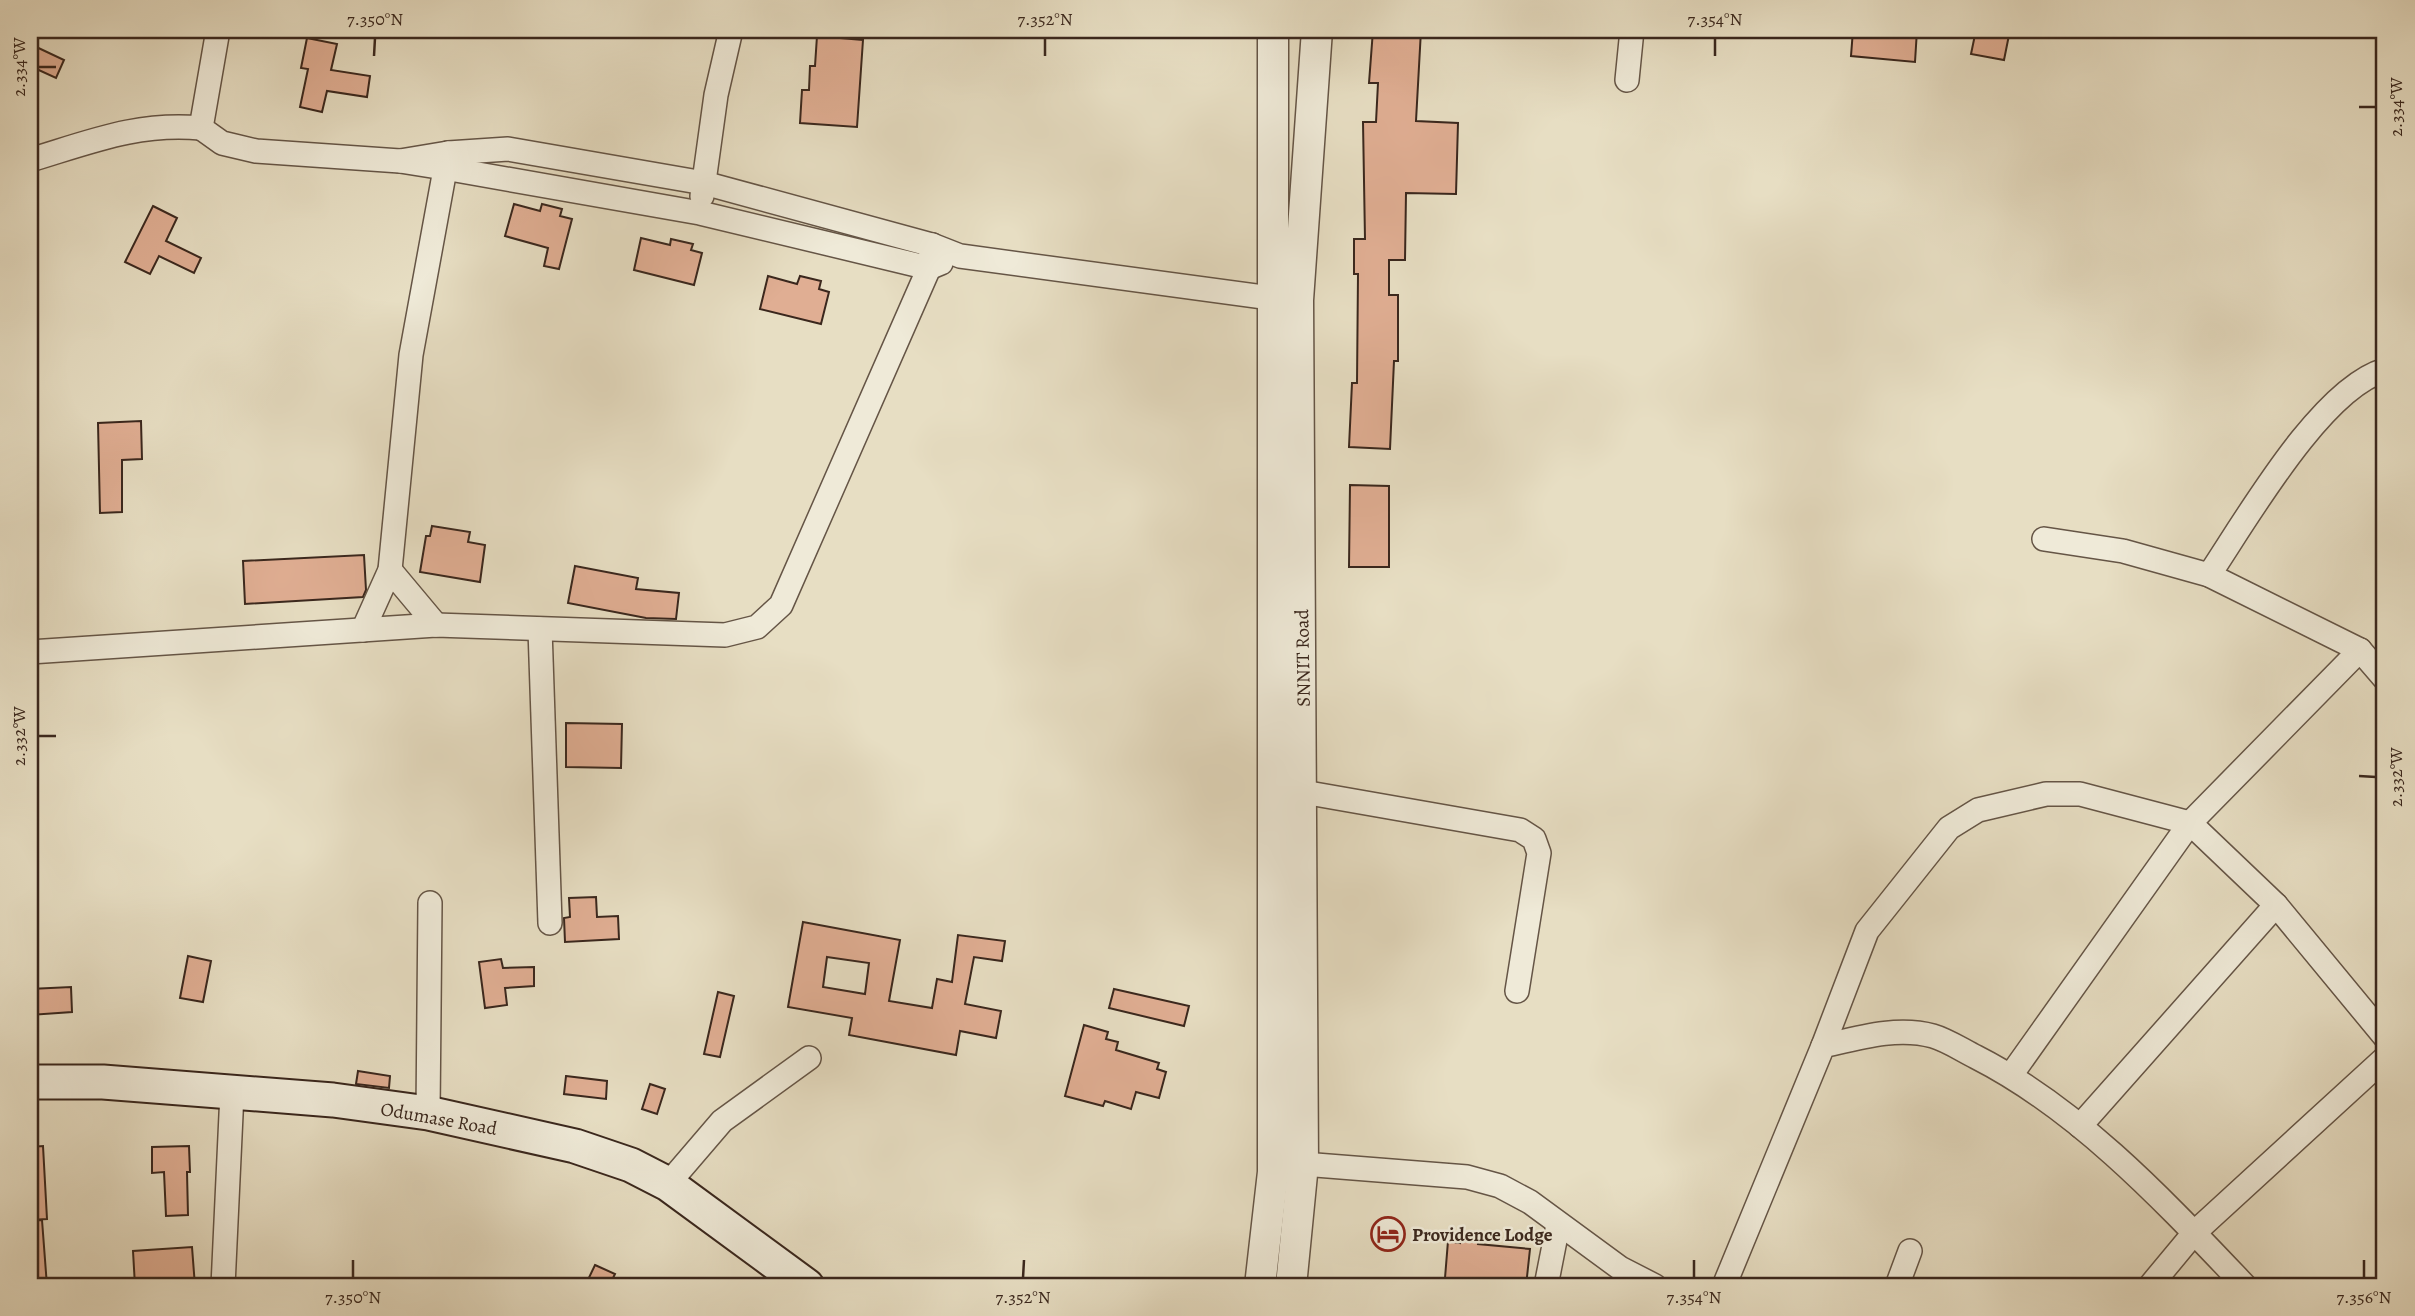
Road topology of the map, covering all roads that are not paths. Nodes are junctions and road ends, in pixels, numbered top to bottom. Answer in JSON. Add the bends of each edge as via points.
{"nodes":[{"id":1,"x":218,"y":30,"type":"edge"},
{"id":2,"x":731,"y":30,"type":"edge"},
{"id":3,"x":1273,"y":30,"type":"edge"},
{"id":4,"x":1317,"y":30,"type":"edge"},
{"id":5,"x":1632,"y":30,"type":"edge"},
{"id":6,"x":1627,"y":80,"type":"dead end"},
{"id":7,"x":201,"y":128,"type":"junction"},
{"id":8,"x":30,"y":160,"type":"edge"},
{"id":9,"x":446,"y":161,"type":"junction"},
{"id":10,"x":704,"y":183,"type":"junction"},
{"id":11,"x":700,"y":213,"type":"junction"},
{"id":12,"x":932,"y":245,"type":"junction"},
{"id":13,"x":960,"y":256,"type":"junction"},
{"id":14,"x":929,"y":268,"type":"junction"},
{"id":15,"x":1271,"y":298,"type":"junction"},
{"id":16,"x":2385,"y":370,"type":"edge"},
{"id":17,"x":2045,"y":539,"type":"dead end"},
{"id":18,"x":390,"y":570,"type":"junction"},
{"id":19,"x":2209,"y":575,"type":"junction"},
{"id":20,"x":436,"y":625,"type":"junction"},
{"id":21,"x":540,"y":628,"type":"junction"},
{"id":22,"x":363,"y":630,"type":"junction"},
{"id":23,"x":1272,"y":636,"type":"junction"},
{"id":24,"x":1301,"y":636,"type":"junction"},
{"id":25,"x":2360,"y":650,"type":"junction"},
{"id":26,"x":30,"y":652,"type":"edge"},
{"id":27,"x":2385,"y":679,"type":"edge"},
{"id":28,"x":1302,"y":689,"type":"junction"},
{"id":29,"x":1272,"y":690,"type":"junction"},
{"id":30,"x":1303,"y":792,"type":"junction"},
{"id":31,"x":2190,"y":823,"type":"junction"},
{"id":32,"x":430,"y":903,"type":"dead end"},
{"id":33,"x":2276,"y":905,"type":"junction"},
{"id":34,"x":550,"y":923,"type":"dead end"},
{"id":35,"x":1517,"y":991,"type":"dead end"},
{"id":36,"x":2385,"y":1037,"type":"edge"},
{"id":37,"x":1823,"y":1046,"type":"junction"},
{"id":38,"x":809,"y":1058,"type":"dead end"},
{"id":39,"x":2385,"y":1058,"type":"edge"},
{"id":40,"x":2011,"y":1075,"type":"junction"},
{"id":41,"x":30,"y":1082,"type":"edge"},
{"id":42,"x":232,"y":1093,"type":"junction"},
{"id":43,"x":428,"y":1113,"type":"junction"},
{"id":44,"x":2080,"y":1126,"type":"junction"},
{"id":45,"x":1303,"y":1164,"type":"junction"},
{"id":46,"x":668,"y":1184,"type":"junction"},
{"id":47,"x":1558,"y":1225,"type":"junction"},
{"id":48,"x":2194,"y":1233,"type":"junction"},
{"id":49,"x":1910,"y":1251,"type":"dead end"},
{"id":50,"x":223,"y":1286,"type":"edge"},
{"id":51,"x":807,"y":1286,"type":"edge"},
{"id":52,"x":1260,"y":1286,"type":"edge"},
{"id":53,"x":1291,"y":1286,"type":"edge"},
{"id":54,"x":1546,"y":1286,"type":"edge"},
{"id":55,"x":1655,"y":1286,"type":"edge"},
{"id":56,"x":1724,"y":1286,"type":"edge"},
{"id":57,"x":1897,"y":1286,"type":"edge"},
{"id":58,"x":2150,"y":1286,"type":"edge"},
{"id":59,"x":2245,"y":1286,"type":"edge"}],
"edges":[{"from":1,"to":7,"type":"street"},
{"from":2,"to":10,"type":"street"},
{"from":3,"to":15,"type":"street","name":"SNNIT Road"},
{"from":4,"to":24,"type":"street","name":"SNNIT Road","via":[[1298,300]]},
{"from":5,"to":6,"type":"street"},
{"from":7,"to":8,"type":"street","via":[[166,125],[132,130]]},
{"from":7,"to":9,"type":"street","via":[[222,143],[256,151]]},
{"from":9,"to":10,"type":"street","via":[[508,149]]},
{"from":9,"to":11,"type":"street"},
{"from":9,"to":18,"type":"street","via":[[411,355]]},
{"from":10,"to":11,"type":"street"},
{"from":10,"to":12,"type":"street"},
{"from":11,"to":14,"type":"street"},
{"from":12,"to":13,"type":"street"},
{"from":12,"to":14,"type":"street"},
{"from":13,"to":14,"type":"street"},
{"from":13,"to":15,"type":"street"},
{"from":14,"to":21,"type":"street","via":[[781,605],[757,627],[725,635]]},
{"from":15,"to":23,"type":"street","name":"SNNIT Road"},
{"from":16,"to":19,"type":"street","via":[[2361,381],[2299,440]]},
{"from":17,"to":19,"type":"street","via":[[2123,551]]},
{"from":18,"to":20,"type":"street"},
{"from":18,"to":22,"type":"street"},
{"from":19,"to":25,"type":"street"},
{"from":20,"to":21,"type":"street"},
{"from":20,"to":22,"type":"street"},
{"from":21,"to":34,"type":"street"},
{"from":22,"to":26,"type":"street"},
{"from":23,"to":24,"type":"street"},
{"from":23,"to":29,"type":"street","name":"SNNIT Road"},
{"from":24,"to":28,"type":"street","name":"SNNIT Road"},
{"from":25,"to":27,"type":"street"},
{"from":25,"to":31,"type":"street"},
{"from":28,"to":29,"type":"street"},
{"from":28,"to":30,"type":"street","name":"SNNIT Road"},
{"from":29,"to":52,"type":"street","name":"SNNIT Road","via":[[1273,1172]]},
{"from":30,"to":35,"type":"street","via":[[1520,830],[1534,839],[1539,853]]},
{"from":30,"to":45,"type":"street","name":"SNNIT Road"},
{"from":31,"to":33,"type":"street"},
{"from":31,"to":37,"type":"street","via":[[2080,794],[2046,794],[1978,810],[1949,828],[1867,931]]},
{"from":31,"to":40,"type":"street"},
{"from":32,"to":43,"type":"street"},
{"from":33,"to":36,"type":"street"},
{"from":33,"to":44,"type":"street"},
{"from":37,"to":40,"type":"street","via":[[1909,1032],[1934,1036]]},
{"from":37,"to":56,"type":"street"},
{"from":38,"to":46,"type":"street","via":[[722,1121]]},
{"from":39,"to":48,"type":"street"},
{"from":40,"to":44,"type":"street"},
{"from":41,"to":42,"type":"main road","name":"Odumase Road","via":[[103,1082]]},
{"from":42,"to":43,"type":"main road","name":"Odumase Road"},
{"from":42,"to":50,"type":"street"},
{"from":43,"to":46,"type":"main road","name":"Odumase Road","via":[[575,1146],[631,1165]]},
{"from":44,"to":48,"type":"street"},
{"from":45,"to":47,"type":"street","via":[[1466,1177],[1500,1186]]},
{"from":45,"to":53,"type":"street","name":"SNNIT Road"},
{"from":46,"to":51,"type":"main road","name":"Odumase Road"},
{"from":47,"to":54,"type":"street"},
{"from":47,"to":55,"type":"street"},
{"from":48,"to":58,"type":"street"},
{"from":48,"to":59,"type":"street"},
{"from":49,"to":57,"type":"street"}]}
